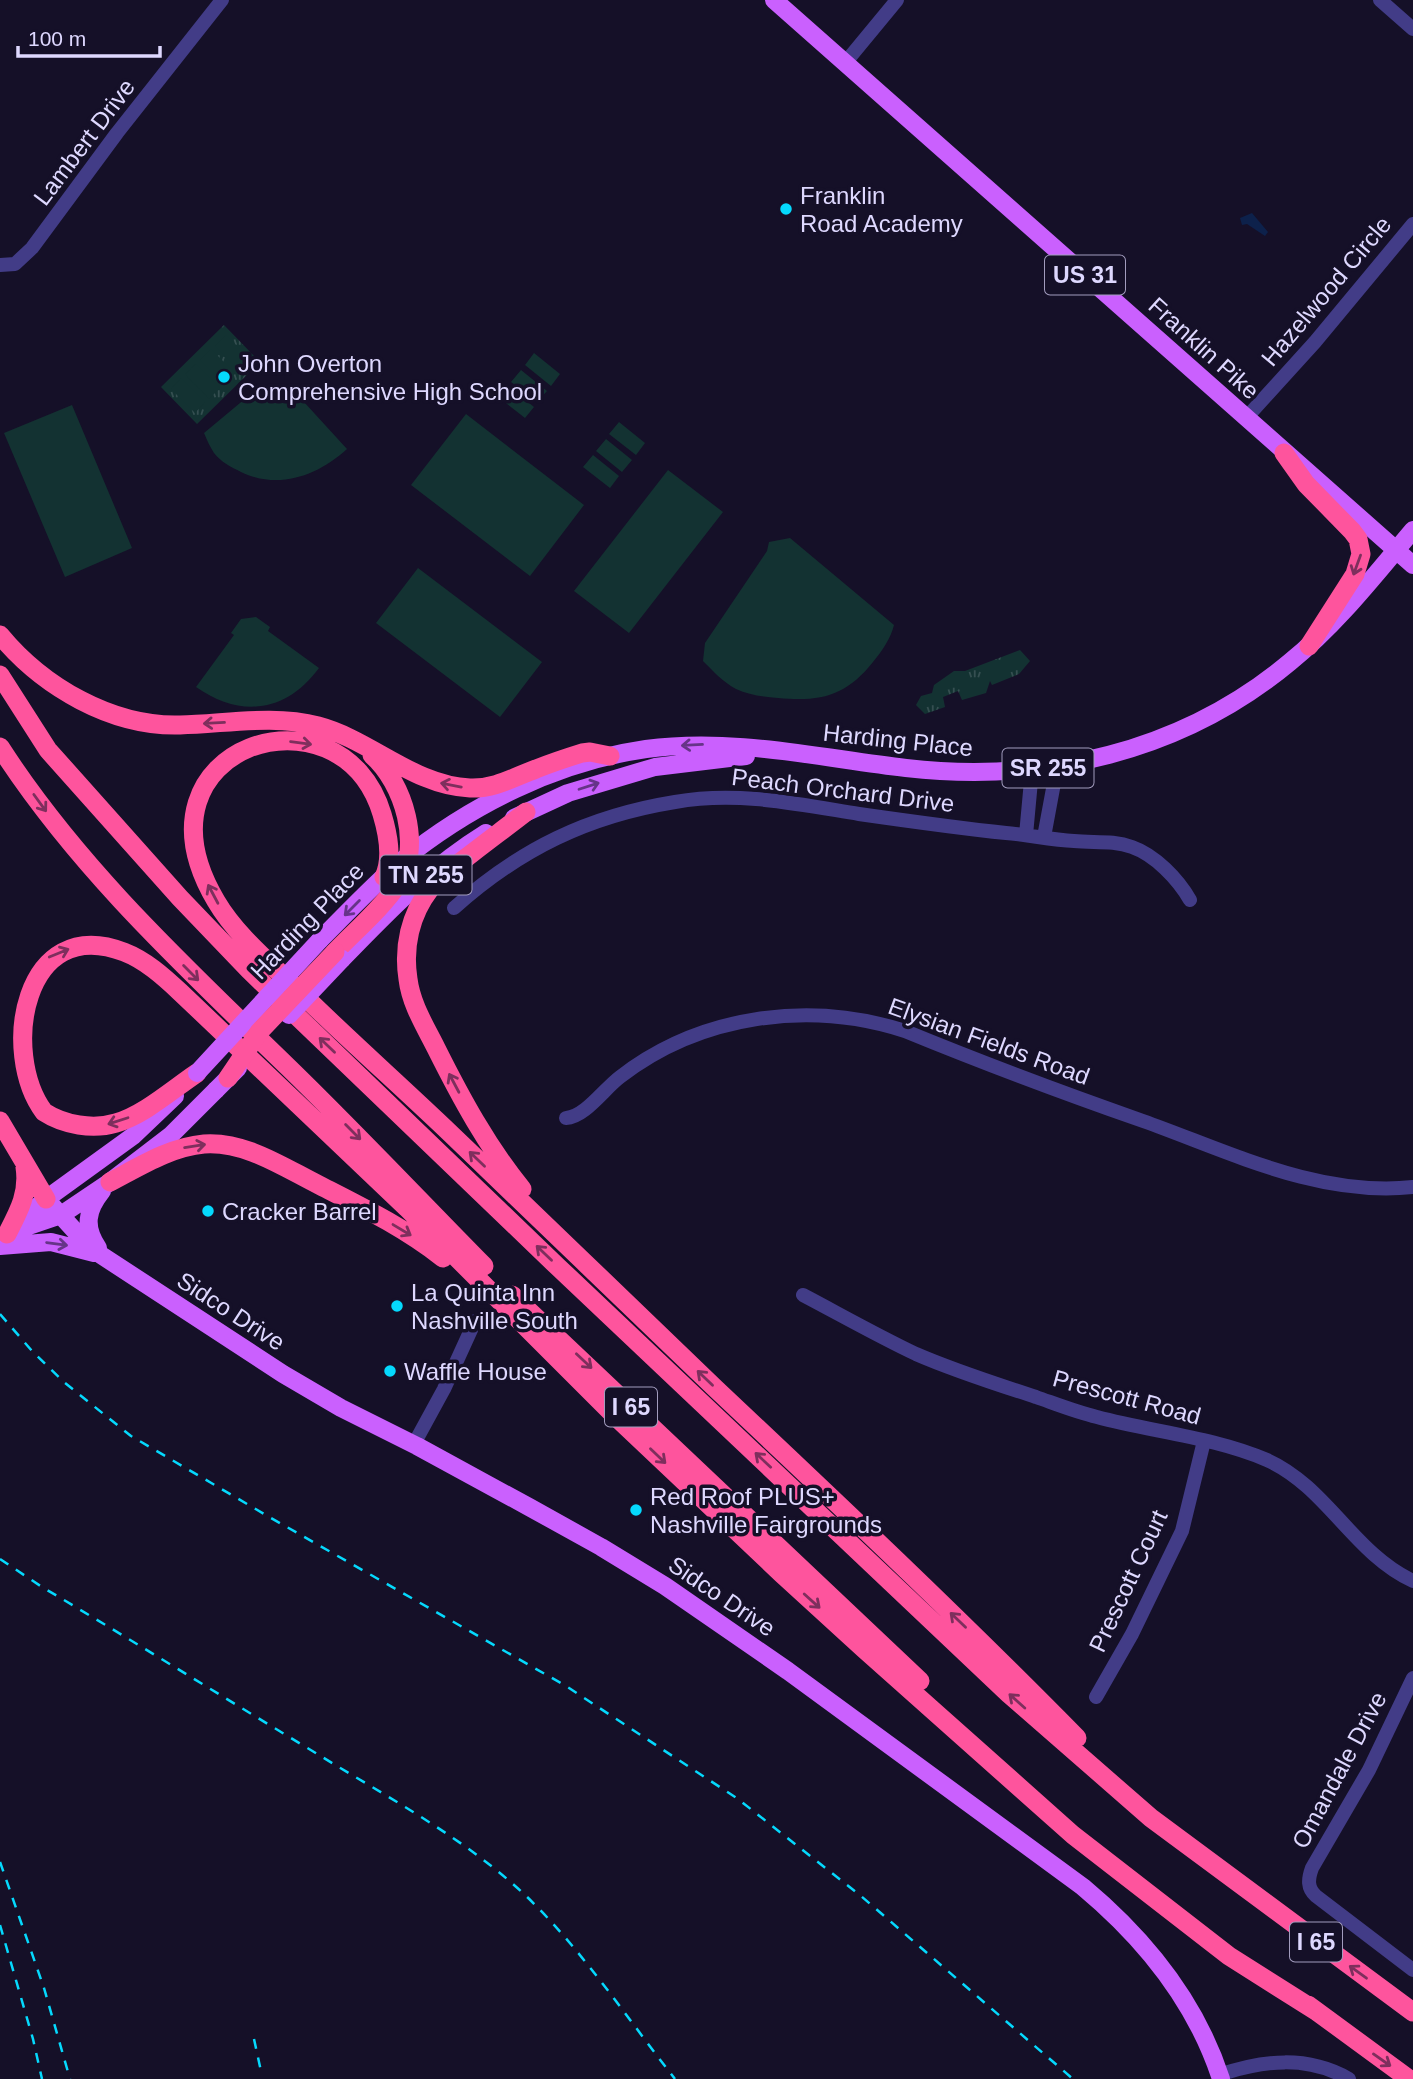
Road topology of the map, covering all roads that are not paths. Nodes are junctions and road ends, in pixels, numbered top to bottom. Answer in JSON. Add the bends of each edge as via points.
{"nodes":[{"id":1,"x":222,"y":0,"type":"edge"},
{"id":2,"x":774,"y":0,"type":"edge"},
{"id":3,"x":897,"y":0,"type":"edge"},
{"id":4,"x":1380,"y":0,"type":"edge"},
{"id":5,"x":1413,"y":29,"type":"edge"},
{"id":6,"x":845,"y":63,"type":"junction"},
{"id":7,"x":1413,"y":224,"type":"edge"},
{"id":8,"x":0,"y":265,"type":"edge"},
{"id":9,"x":1246,"y":418,"type":"junction"},
{"id":10,"x":1284,"y":453,"type":"junction"},
{"id":11,"x":1413,"y":530,"type":"edge"},
{"id":12,"x":1396,"y":551,"type":"junction"},
{"id":13,"x":1413,"y":565,"type":"edge"},
{"id":14,"x":0,"y":635,"type":"edge"},
{"id":15,"x":1309,"y":646,"type":"junction"},
{"id":16,"x":0,"y":674,"type":"edge"},
{"id":17,"x":352,"y":740,"type":"junction"},
{"id":18,"x":0,"y":747,"type":"edge"},
{"id":19,"x":784,"y":752,"type":"junction"},
{"id":20,"x":610,"y":756,"type":"junction"},
{"id":21,"x":1057,"y":767,"type":"junction"},
{"id":22,"x":1032,"y":770,"type":"junction"},
{"id":23,"x":526,"y":812,"type":"junction"},
{"id":24,"x":1026,"y":835,"type":"junction"},
{"id":25,"x":1044,"y":837,"type":"junction"},
{"id":26,"x":408,"y":856,"type":"junction"},
{"id":27,"x":384,"y":877,"type":"junction"},
{"id":28,"x":1190,"y":900,"type":"dead end"},
{"id":29,"x":454,"y":908,"type":"dead end"},
{"id":30,"x":332,"y":950,"type":"junction"},
{"id":31,"x":8,"y":1001,"type":"dead end"},
{"id":32,"x":5,"y":1058,"type":"dead end"},
{"id":33,"x":197,"y":1073,"type":"junction"},
{"id":34,"x":222,"y":1084,"type":"joint"},
{"id":35,"x":566,"y":1118,"type":"dead end"},
{"id":36,"x":0,"y":1121,"type":"edge"},
{"id":37,"x":24,"y":1163,"type":"junction"},
{"id":38,"x":110,"y":1182,"type":"junction"},
{"id":39,"x":1413,"y":1186,"type":"edge"},
{"id":40,"x":46,"y":1199,"type":"junction"},
{"id":41,"x":61,"y":1215,"type":"junction"},
{"id":42,"x":4,"y":1240,"type":"edge"},
{"id":43,"x":104,"y":1257,"type":"junction"},
{"id":44,"x":578,"y":1258,"type":"junction"},
{"id":45,"x":803,"y":1295,"type":"dead end"},
{"id":46,"x":508,"y":1308,"type":"junction"},
{"id":47,"x":475,"y":1321,"type":"dead end"},
{"id":48,"x":1203,"y":1441,"type":"junction"},
{"id":49,"x":414,"y":1444,"type":"junction"},
{"id":50,"x":1413,"y":1581,"type":"edge"},
{"id":51,"x":1413,"y":1678,"type":"edge"},
{"id":52,"x":1096,"y":1697,"type":"dead end"},
{"id":53,"x":1220,"y":1870,"type":"junction"},
{"id":54,"x":1413,"y":1970,"type":"edge"},
{"id":55,"x":1316,"y":2011,"type":"junction"},
{"id":56,"x":1413,"y":2012,"type":"edge"},
{"id":57,"x":1220,"y":2077,"type":"edge"},
{"id":58,"x":1349,"y":2079,"type":"edge"},
{"id":59,"x":1409,"y":2079,"type":"edge"}],
"edges":[{"from":1,"to":8,"type":"street","name":"Lambert Drive","via":[[32,248],[15,264]]},
{"from":2,"to":6,"type":"main road","name":"Franklin Pike","number":"US 31"},
{"from":3,"to":6,"type":"street"},
{"from":4,"to":5,"type":"street"},
{"from":6,"to":9,"type":"main road","name":"Franklin Pike","number":"US 31"},
{"from":7,"to":9,"type":"street","name":"Hazelwood Circle"},
{"from":9,"to":10,"type":"main road","name":"Franklin Pike","number":"US 31"},
{"from":10,"to":12,"type":"main road","name":"Franklin Pike","number":"US 31"},
{"from":10,"to":15,"type":"highway","one_way":true,"via":[[1306,484],[1352,531],[1361,548],[1355,574]]},
{"from":11,"to":12,"type":"main road","name":"Harding Place"},
{"from":12,"to":13,"type":"main road","name":"Franklin Pike","number":"US 31"},
{"from":12,"to":15,"type":"main road","name":"Harding Place","number":"SR 255"},
{"from":17,"to":14,"type":"highway","one_way":true,"via":[[293,722],[174,725],[124,718],[100,710],[35,670]]},
{"from":15,"to":21,"type":"main road","name":"Harding Place","number":"SR 255","via":[[1252,690],[1189,726],[1134,748]]},
{"from":53,"to":16,"type":"highway","number":"I 65","one_way":true,"via":[[1151,1818],[1009,1694],[249,970],[48,750]]},
{"from":20,"to":17,"type":"highway","one_way":true,"via":[[582,753],[499,784],[467,788],[430,779]]},
{"from":17,"to":26,"type":"highway","via":[[382,764],[400,794],[408,821]]},
{"from":18,"to":55,"type":"highway","number":"I 65","one_way":true,"via":[[57,826],[137,919],[519,1302],[992,1750]]},
{"from":19,"to":20,"type":"main road","name":"Harding Place","number":"TN 255","one_way":true,"via":[[697,744]]},
{"from":19,"to":22,"type":"main road","name":"Harding Place","number":"SR 255","via":[[937,771]]},
{"from":23,"to":19,"type":"main road","name":"Harding Place","number":"TN 255","one_way":true,"via":[[568,793],[655,767]]},
{"from":20,"to":26,"type":"main road","name":"Harding Place","number":"TN 255","via":[[503,795]]},
{"from":21,"to":22,"type":"main road","name":"Harding Place","number":"SR 255"},
{"from":21,"to":25,"type":"street"},
{"from":22,"to":24,"type":"street"},
{"from":23,"to":30,"type":"main road","name":"Harding Place","number":"TN 255","via":[[435,868],[384,914]]},
{"from":44,"to":23,"type":"highway","one_way":true,"via":[[502,1164],[477,1125],[420,1016],[407,978],[411,925],[430,889]]},
{"from":24,"to":25,"type":"street","name":"Peach Orchard Drive"},
{"from":24,"to":29,"type":"street","name":"Peach Orchard Drive","via":[[766,799],[725,796],[676,802],[624,813],[552,839]]},
{"from":25,"to":28,"type":"street","name":"Peach Orchard Drive","via":[[1118,843],[1137,849],[1176,880]]},
{"from":26,"to":27,"type":"main road","name":"Harding Place","number":"TN 255"},
{"from":26,"to":30,"type":"highway","via":[[398,885]]},
{"from":27,"to":30,"type":"main road","name":"Harding Place","number":"TN 255","one_way":true},
{"from":44,"to":27,"type":"highway","one_way":true,"via":[[231,922],[210,891],[198,857],[195,804],[208,779],[246,749],[284,741],[322,746],[355,768],[377,799],[388,841]]},
{"from":30,"to":33,"type":"main road","name":"Harding Place","number":"TN 255","bridge":true},
{"from":30,"to":34,"type":"highway","bridge":true,"via":[[259,1032]]},
{"from":31,"to":46,"type":"highway","one_way":true,"via":[[34,966],[69,948],[101,946],[143,962],[180,992]]},
{"from":33,"to":32,"type":"highway","one_way":true,"via":[[128,1119],[86,1126],[59,1119],[34,1105],[16,1084]]},
{"from":33,"to":40,"type":"main road","name":"Harding Place","number":"TN 255","via":[[133,1136]]},
{"from":34,"to":38,"type":"main road","via":[[170,1136]]},
{"from":35,"to":39,"type":"street","name":"Elysian Fields Road","via":[[579,1114],[640,1063],[715,1028],[769,1017],[836,1016],[905,1031],[1247,1161],[1318,1181],[1367,1188]]},
{"from":36,"to":37,"type":"highway"},
{"from":37,"to":40,"type":"highway"},
{"from":37,"to":42,"type":"highway","via":[[25,1192]]},
{"from":38,"to":41,"type":"main road"},
{"from":38,"to":43,"type":"main road","via":[[92,1206],[88,1221],[91,1237]]},
{"from":38,"to":46,"type":"highway","one_way":true,"via":[[185,1147],[214,1144],[244,1149],[408,1233]]},
{"from":40,"to":41,"type":"main road","name":"Sidco Drive"},
{"from":40,"to":42,"type":"main road","name":"Harding Place","number":"TN 255"},
{"from":41,"to":42,"type":"main road"},
{"from":41,"to":43,"type":"main road","name":"Sidco Drive"},
{"from":42,"to":43,"type":"main road","one_way":true,"via":[[51,1242]]},
{"from":43,"to":49,"type":"main road","name":"Sidco Drive","via":[[283,1374]]},
{"from":53,"to":44,"type":"highway","one_way":true,"via":[[1110,1773],[893,1557]]},
{"from":45,"to":48,"type":"street","name":"Prescott Road","via":[[918,1354],[988,1382],[1094,1417]]},
{"from":46,"to":55,"type":"highway","one_way":true,"via":[[782,1574],[1073,1835],[1229,1956]]},
{"from":47,"to":49,"type":"street"},
{"from":48,"to":50,"type":"street","name":"Prescott Road","via":[[1257,1457],[1290,1473],[1321,1499],[1369,1552]]},
{"from":48,"to":52,"type":"street","name":"Prescott Court","via":[[1182,1531]]},
{"from":49,"to":57,"type":"main road","name":"Sidco Drive","via":[[601,1547],[685,1600],[1083,1888],[1125,1926],[1168,1977],[1196,2020]]},
{"from":51,"to":54,"type":"street","name":"Omandale Drive","via":[[1369,1770],[1312,1868],[1309,1883],[1316,1896]]},
{"from":56,"to":53,"type":"highway","number":"I 65","one_way":true},
{"from":55,"to":59,"type":"highway","number":"I 65","one_way":true},
{"from":57,"to":58,"type":"street","via":[[1251,2065],[1282,2061],[1322,2066]]}]}
